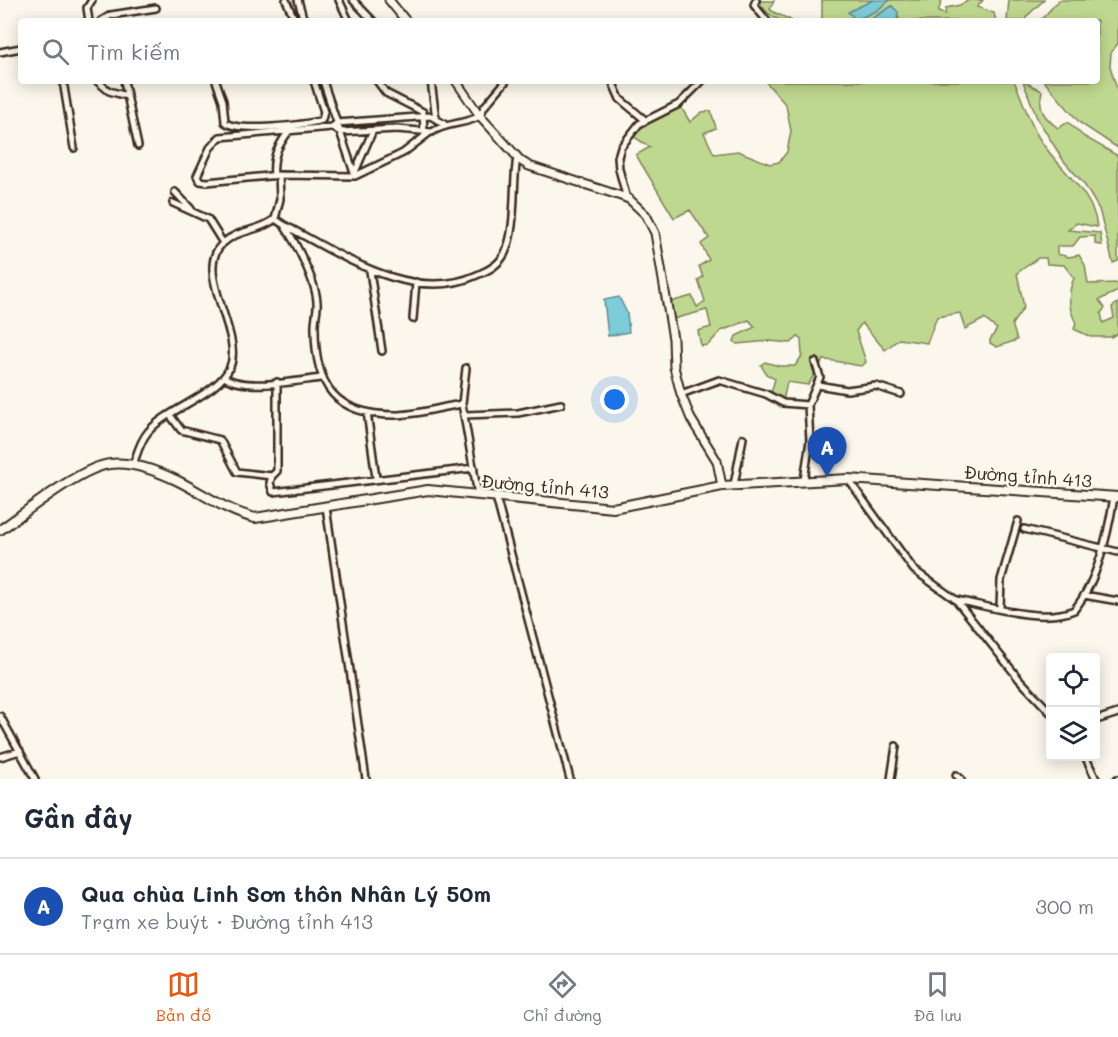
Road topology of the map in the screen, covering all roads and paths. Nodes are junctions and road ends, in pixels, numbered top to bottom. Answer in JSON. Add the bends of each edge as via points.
{"nodes":[{"id":1,"x":92,"y":0,"type":"edge"},
{"id":2,"x":286,"y":0,"type":"edge"},
{"id":3,"x":298,"y":0,"type":"edge"},
{"id":4,"x":339,"y":0,"type":"edge"},
{"id":5,"x":353,"y":0,"type":"edge"},
{"id":6,"x":389,"y":0,"type":"edge"},
{"id":7,"x":756,"y":0,"type":"edge"},
{"id":8,"x":156,"y":8,"type":"dead end"},
{"id":9,"x":118,"y":14,"type":"junction"},
{"id":10,"x":89,"y":18,"type":"edge"},
{"id":11,"x":108,"y":18,"type":"edge"},
{"id":12,"x":119,"y":18,"type":"edge"},
{"id":13,"x":294,"y":18,"type":"edge"},
{"id":14,"x":303,"y":18,"type":"edge"},
{"id":15,"x":348,"y":18,"type":"edge"},
{"id":16,"x":370,"y":18,"type":"edge"},
{"id":17,"x":404,"y":18,"type":"edge"},
{"id":18,"x":765,"y":18,"type":"edge"},
{"id":19,"x":18,"y":49,"type":"edge"},
{"id":20,"x":0,"y":52,"type":"edge"},
{"id":21,"x":63,"y":84,"type":"edge"},
{"id":22,"x":101,"y":84,"type":"edge"},
{"id":23,"x":125,"y":84,"type":"edge"},
{"id":24,"x":217,"y":84,"type":"edge"},
{"id":25,"x":315,"y":84,"type":"edge"},
{"id":26,"x":324,"y":84,"type":"edge"},
{"id":27,"x":379,"y":84,"type":"edge"},
{"id":28,"x":431,"y":84,"type":"edge"},
{"id":29,"x":458,"y":84,"type":"edge"},
{"id":30,"x":503,"y":84,"type":"edge"},
{"id":31,"x":613,"y":84,"type":"edge"},
{"id":32,"x":699,"y":84,"type":"edge"},
{"id":33,"x":127,"y":96,"type":"junction"},
{"id":34,"x":425,"y":116,"type":"junction"},
{"id":35,"x":480,"y":116,"type":"junction"},
{"id":36,"x":436,"y":119,"type":"junction"},
{"id":37,"x":645,"y":120,"type":"junction"},
{"id":38,"x":444,"y":124,"type":"junction"},
{"id":39,"x":334,"y":125,"type":"junction"},
{"id":40,"x":373,"y":130,"type":"junction"},
{"id":41,"x":290,"y":131,"type":"junction"},
{"id":42,"x":340,"y":132,"type":"junction"},
{"id":43,"x":426,"y":133,"type":"junction"},
{"id":44,"x":138,"y":146,"type":"dead end"},
{"id":45,"x":74,"y":148,"type":"dead end"},
{"id":46,"x":517,"y":157,"type":"junction"},
{"id":47,"x":355,"y":174,"type":"junction"},
{"id":48,"x":277,"y":175,"type":"junction"},
{"id":49,"x":175,"y":192,"type":"dead end"},
{"id":50,"x":627,"y":199,"type":"junction"},
{"id":51,"x":173,"y":203,"type":"dead end"},
{"id":52,"x":192,"y":210,"type":"junction"},
{"id":53,"x":275,"y":219,"type":"junction"},
{"id":54,"x":284,"y":225,"type":"junction"},
{"id":55,"x":223,"y":243,"type":"junction"},
{"id":56,"x":370,"y":271,"type":"junction"},
{"id":57,"x":416,"y":282,"type":"junction"},
{"id":58,"x":413,"y":319,"type":"dead end"},
{"id":59,"x":382,"y":351,"type":"dead end"},
{"id":60,"x":814,"y":362,"type":"dead end"},
{"id":61,"x":466,"y":368,"type":"dead end"},
{"id":62,"x":224,"y":377,"type":"junction"},
{"id":63,"x":321,"y":378,"type":"junction"},
{"id":64,"x":277,"y":382,"type":"junction"},
{"id":65,"x":818,"y":385,"type":"junction"},
{"id":66,"x":681,"y":394,"type":"junction"},
{"id":67,"x":901,"y":394,"type":"dead end"},
{"id":68,"x":462,"y":404,"type":"junction"},
{"id":69,"x":561,"y":405,"type":"dead end"},
{"id":70,"x":808,"y":405,"type":"junction"},
{"id":71,"x":367,"y":412,"type":"junction"},
{"id":72,"x":170,"y":415,"type":"junction"},
{"id":73,"x":465,"y":415,"type":"junction"},
{"id":74,"x":743,"y":438,"type":"dead end"},
{"id":75,"x":133,"y":465,"type":"junction"},
{"id":76,"x":474,"y":468,"type":"junction"},
{"id":77,"x":272,"y":476,"type":"junction"},
{"id":78,"x":376,"y":478,"type":"junction"},
{"id":79,"x":848,"y":478,"type":"junction"},
{"id":80,"x":804,"y":480,"type":"junction"},
{"id":81,"x":734,"y":485,"type":"junction"},
{"id":82,"x":722,"y":486,"type":"junction"},
{"id":83,"x":478,"y":495,"type":"junction"},
{"id":84,"x":496,"y":497,"type":"junction"},
{"id":85,"x":1116,"y":497,"type":"edge"},
{"id":86,"x":326,"y":507,"type":"junction"},
{"id":87,"x":1018,"y":520,"type":"dead end"},
{"id":88,"x":1024,"y":529,"type":"dead end"},
{"id":89,"x":0,"y":530,"type":"edge"},
{"id":90,"x":1102,"y":548,"type":"junction"},
{"id":91,"x":1118,"y":552,"type":"edge"},
{"id":92,"x":1084,"y":595,"type":"junction"},
{"id":93,"x":956,"y":600,"type":"junction"},
{"id":94,"x":1118,"y":601,"type":"edge"},
{"id":95,"x":978,"y":603,"type":"junction"},
{"id":96,"x":1000,"y":608,"type":"junction"},
{"id":97,"x":970,"y":616,"type":"junction"},
{"id":98,"x":1046,"y":708,"type":"edge"},
{"id":99,"x":1118,"y":713,"type":"edge"},
{"id":100,"x":0,"y":716,"type":"edge"},
{"id":101,"x":1100,"y":718,"type":"edge"},
{"id":102,"x":896,"y":746,"type":"dead end"},
{"id":103,"x":20,"y":751,"type":"junction"},
{"id":104,"x":0,"y":757,"type":"edge"},
{"id":105,"x":1087,"y":761,"type":"edge"},
{"id":106,"x":35,"y":779,"type":"edge"},
{"id":107,"x":366,"y":779,"type":"edge"},
{"id":108,"x":570,"y":779,"type":"edge"},
{"id":109,"x":891,"y":779,"type":"edge"},
{"id":110,"x":1096,"y":779,"type":"edge"}],
"edges":[{"from":1,"to":10,"type":"street","via":[[87,8]]},
{"from":2,"to":13,"type":"street"},
{"from":3,"to":14,"type":"street"},
{"from":4,"to":15,"type":"street"},
{"from":5,"to":16,"type":"street"},
{"from":6,"to":17,"type":"street"},
{"from":7,"to":18,"type":"street","via":[[754,5]]},
{"from":8,"to":9,"type":"street"},
{"from":9,"to":11,"type":"street"},
{"from":9,"to":12,"type":"street"},
{"from":19,"to":20,"type":"street"},
{"from":21,"to":45,"type":"street"},
{"from":22,"to":33,"type":"street","via":[[109,91]]},
{"from":23,"to":33,"type":"street"},
{"from":24,"to":25,"type":"street","via":[[225,122],[238,127],[322,120],[324,112]]},
{"from":26,"to":39,"type":"street"},
{"from":27,"to":34,"type":"street","via":[[386,93],[419,108]]},
{"from":28,"to":36,"type":"street"},
{"from":29,"to":35,"type":"street"},
{"from":30,"to":35,"type":"street"},
{"from":31,"to":37,"type":"street","via":[[620,99]]},
{"from":32,"to":37,"type":"street","via":[[679,104]]},
{"from":33,"to":44,"type":"street"},
{"from":34,"to":36,"type":"street"},
{"from":34,"to":39,"type":"street"},
{"from":34,"to":43,"type":"street"},
{"from":35,"to":38,"type":"street","via":[[469,122]]},
{"from":35,"to":46,"type":"street"},
{"from":36,"to":38,"type":"street"},
{"from":37,"to":50,"type":"street","via":[[619,153]]},
{"from":38,"to":43,"type":"street"},
{"from":39,"to":41,"type":"street"},
{"from":39,"to":42,"type":"street"},
{"from":40,"to":42,"type":"street"},
{"from":40,"to":43,"type":"street"},
{"from":40,"to":47,"type":"street"},
{"from":41,"to":48,"type":"street","via":[[273,159]]},
{"from":41,"to":48,"type":"street","via":[[220,137],[196,176],[207,182]]},
{"from":42,"to":47,"type":"street"},
{"from":43,"to":47,"type":"street","via":[[403,153]]},
{"from":46,"to":50,"type":"street","via":[[529,166]]},
{"from":46,"to":57,"type":"street","via":[[510,237],[501,260],[468,280]]},
{"from":47,"to":48,"type":"street"},
{"from":48,"to":53,"type":"street","via":[[280,199]]},
{"from":49,"to":52,"type":"street"},
{"from":50,"to":66,"type":"street","via":[[646,214],[654,233]]},
{"from":51,"to":52,"type":"street"},
{"from":52,"to":55,"type":"street","via":[[213,223]]},
{"from":53,"to":54,"type":"street"},
{"from":53,"to":55,"type":"street"},
{"from":54,"to":56,"type":"street"},
{"from":54,"to":63,"type":"street","via":[[317,298],[315,351]]},
{"from":55,"to":62,"type":"street","via":[[211,260],[233,357]]},
{"from":56,"to":57,"type":"street"},
{"from":56,"to":59,"type":"street"},
{"from":57,"to":58,"type":"street"},
{"from":60,"to":65,"type":"street","via":[[820,372]]},
{"from":61,"to":68,"type":"street"},
{"from":62,"to":64,"type":"street","via":[[252,384]]},
{"from":62,"to":72,"type":"street"},
{"from":63,"to":64,"type":"street"},
{"from":63,"to":71,"type":"street","via":[[338,399]]},
{"from":64,"to":77,"type":"street","via":[[277,471]]},
{"from":65,"to":67,"type":"street","via":[[848,390],[876,386]]},
{"from":65,"to":70,"type":"street"},
{"from":66,"to":70,"type":"street","via":[[718,380],[783,403]]},
{"from":66,"to":82,"type":"street","via":[[691,419],[717,460]]},
{"from":68,"to":71,"type":"street","via":[[397,415]]},
{"from":68,"to":73,"type":"street"},
{"from":69,"to":73,"type":"street","via":[[518,413]]},
{"from":70,"to":80,"type":"street","via":[[810,441]]},
{"from":71,"to":78,"type":"street"},
{"from":72,"to":75,"type":"street","via":[[149,431]]},
{"from":72,"to":77,"type":"street","via":[[181,430],[220,440],[237,472]]},
{"from":73,"to":76,"type":"street"},
{"from":74,"to":81,"type":"street"},
{"from":75,"to":86,"type":"main road","name":"Đường tỉnh 413","via":[[176,480],[255,518]]},
{"from":75,"to":89,"type":"main road","name":"Đường tỉnh 413","via":[[111,464],[89,471]]},
{"from":76,"to":78,"type":"street"},
{"from":76,"to":83,"type":"street"},
{"from":77,"to":78,"type":"street","via":[[273,492]]},
{"from":79,"to":80,"type":"main road","name":"Đường tỉnh 413"},
{"from":79,"to":85,"type":"main road","name":"Đường tỉnh 413"},
{"from":79,"to":93,"type":"street","via":[[914,570]]},
{"from":80,"to":81,"type":"main road","name":"Đường tỉnh 413"},
{"from":81,"to":82,"type":"main road","name":"Đường tỉnh 413"},
{"from":82,"to":84,"type":"main road","name":"Đường tỉnh 413","via":[[613,508]]},
{"from":83,"to":84,"type":"main road","name":"Đường tỉnh 413"},
{"from":83,"to":86,"type":"main road","name":"Đường tỉnh 413","via":[[428,490]]},
{"from":84,"to":108,"type":"street"},
{"from":85,"to":90,"type":"street"},
{"from":86,"to":107,"type":"street"},
{"from":87,"to":96,"type":"street","via":[[1001,580]]},
{"from":88,"to":90,"type":"street"},
{"from":90,"to":91,"type":"street"},
{"from":90,"to":92,"type":"street"},
{"from":92,"to":94,"type":"street"},
{"from":92,"to":96,"type":"street","via":[[1074,610],[1060,614],[1039,615]]},
{"from":93,"to":95,"type":"street"},
{"from":93,"to":97,"type":"street"},
{"from":95,"to":96,"type":"street"},
{"from":95,"to":97,"type":"street"},
{"from":97,"to":98,"type":"street"},
{"from":99,"to":101,"type":"street"},
{"from":100,"to":103,"type":"street"},
{"from":102,"to":109,"type":"street"},
{"from":103,"to":104,"type":"street"},
{"from":103,"to":106,"type":"street"},
{"from":105,"to":110,"type":"street"}]}
